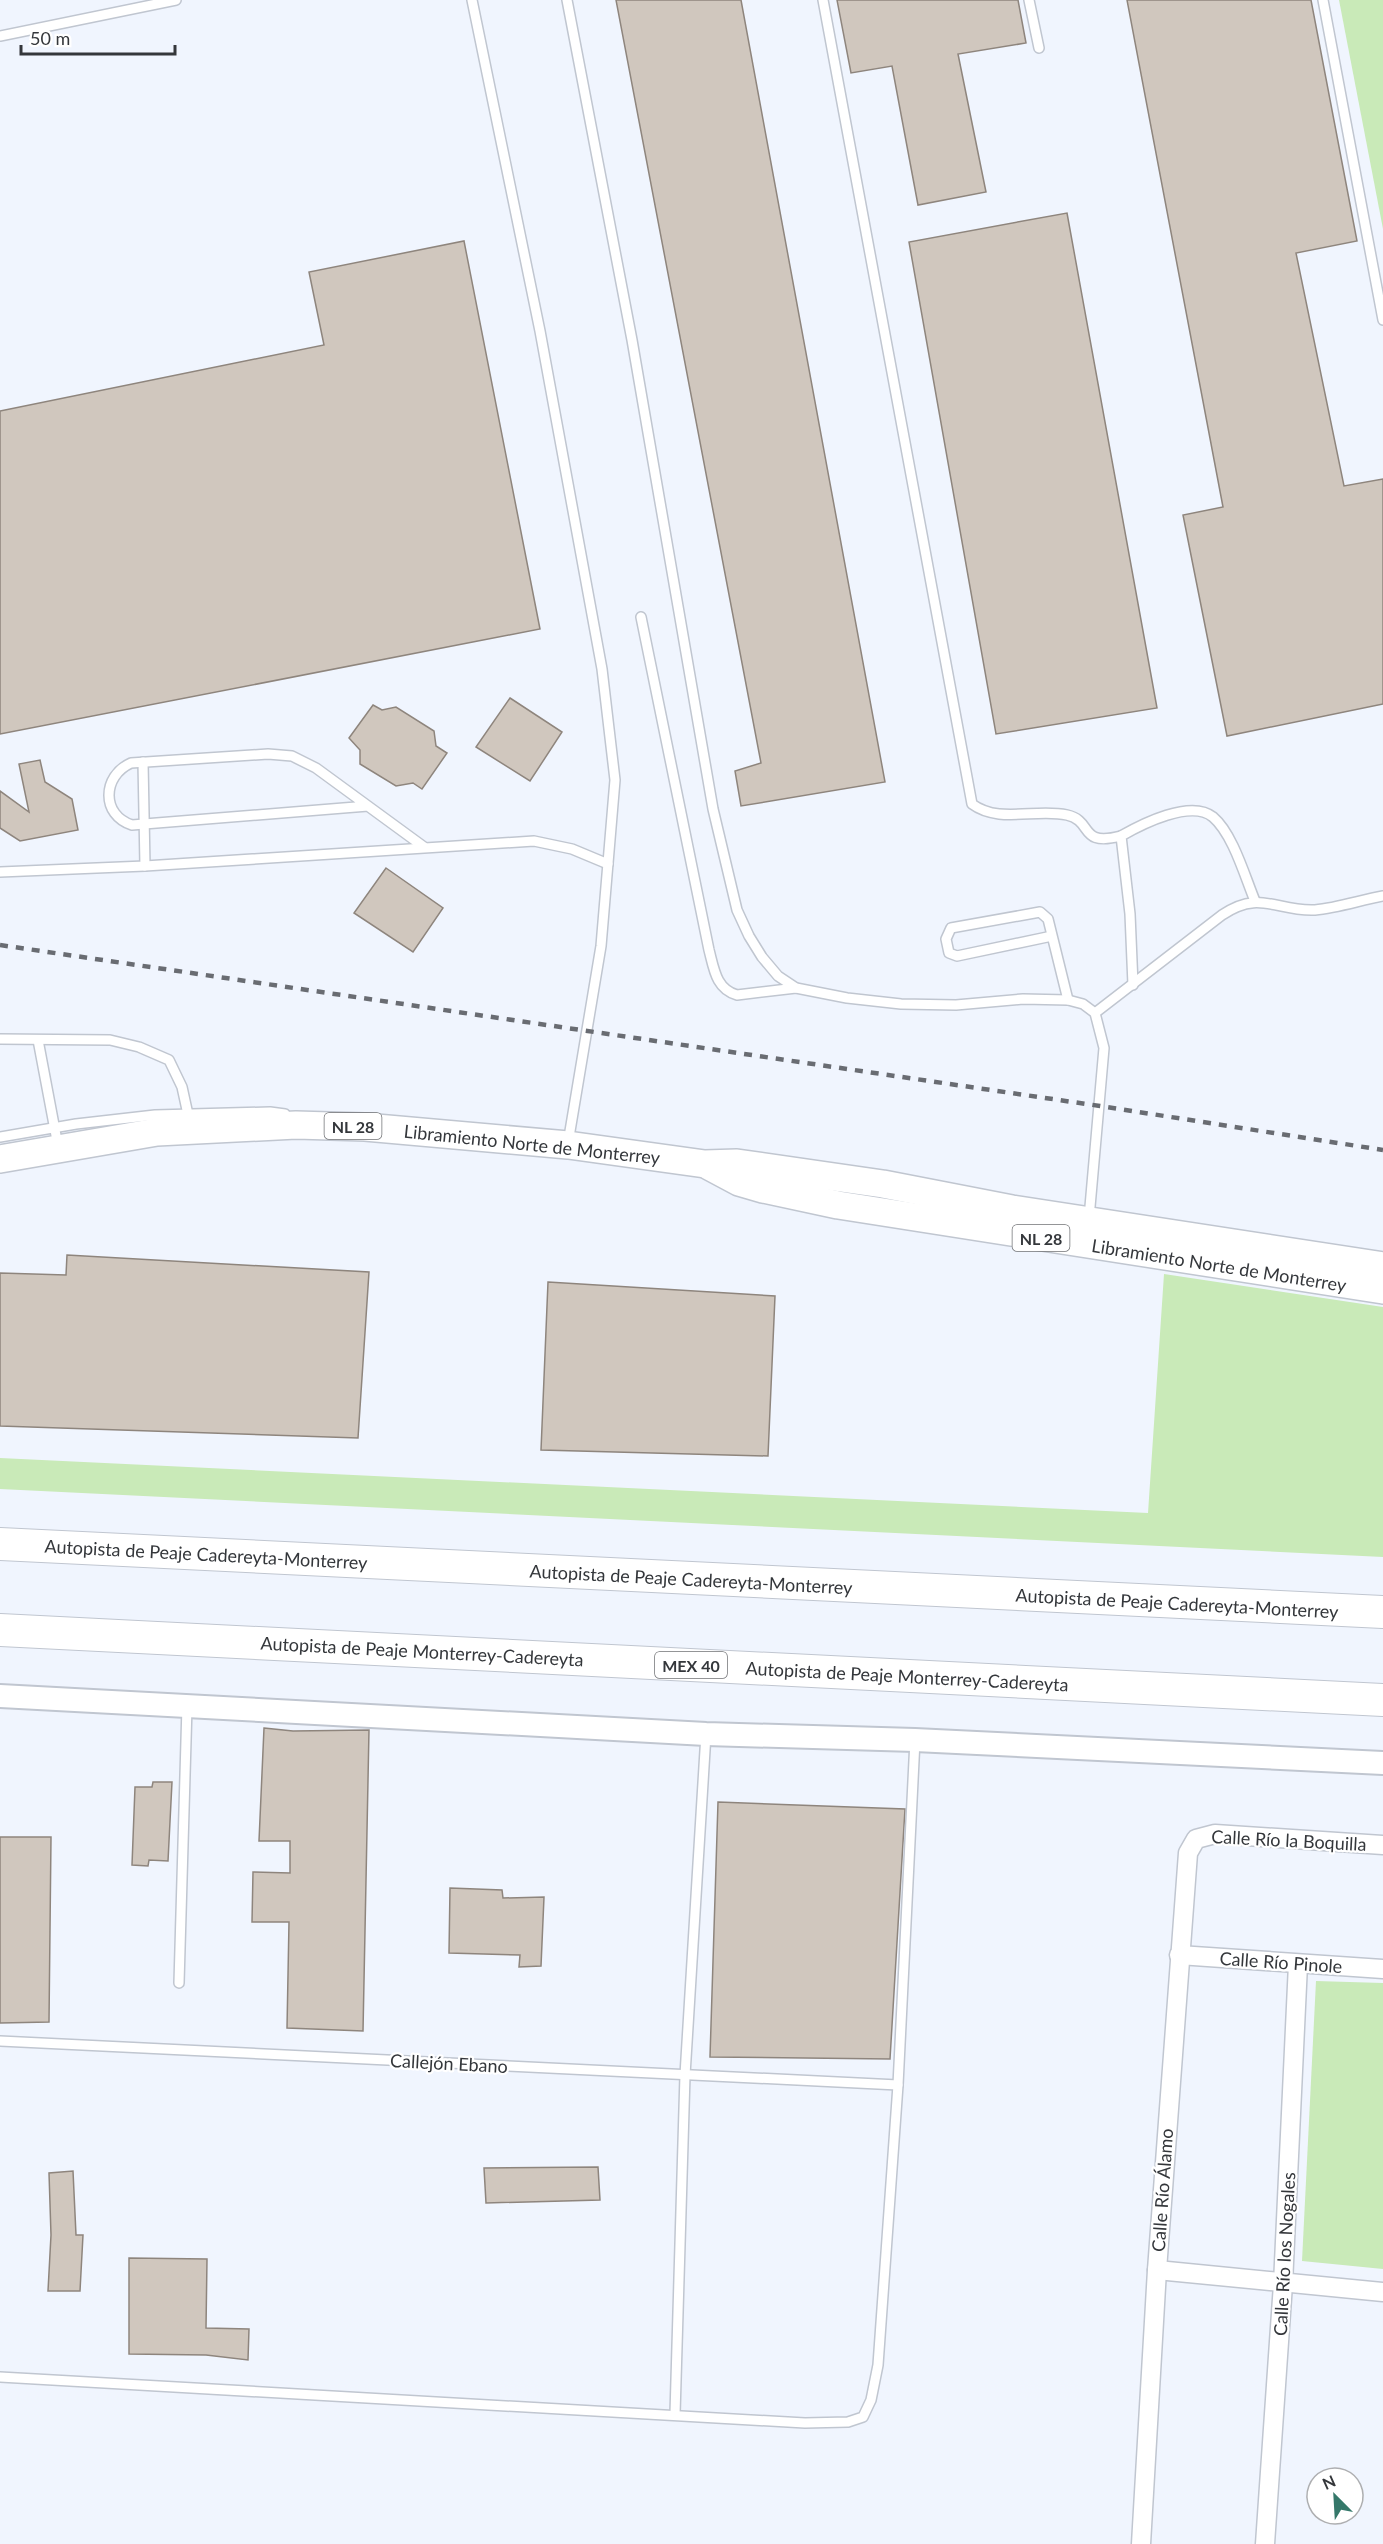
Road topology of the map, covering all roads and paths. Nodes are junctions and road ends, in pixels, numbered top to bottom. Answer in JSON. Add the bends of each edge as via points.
{"nodes":[{"id":1,"x":176,"y":0,"type":"edge"},
{"id":2,"x":472,"y":0,"type":"edge"},
{"id":3,"x":567,"y":0,"type":"edge"},
{"id":4,"x":823,"y":0,"type":"edge"},
{"id":5,"x":1029,"y":0,"type":"edge"},
{"id":6,"x":1323,"y":0,"type":"edge"},
{"id":7,"x":0,"y":36,"type":"edge"},
{"id":8,"x":1039,"y":48,"type":"dead end"},
{"id":9,"x":1383,"y":320,"type":"edge"},
{"id":10,"x":641,"y":617,"type":"dead end"},
{"id":11,"x":143,"y":762,"type":"junction"},
{"id":12,"x":368,"y":806,"type":"junction"},
{"id":13,"x":144,"y":825,"type":"junction"},
{"id":14,"x":1121,"y":836,"type":"junction"},
{"id":15,"x":424,"y":847,"type":"junction"},
{"id":16,"x":608,"y":864,"type":"junction"},
{"id":17,"x":145,"y":866,"type":"junction"},
{"id":18,"x":0,"y":872,"type":"edge"},
{"id":19,"x":1383,"y":896,"type":"edge"},
{"id":20,"x":1255,"y":901,"type":"junction"},
{"id":21,"x":1052,"y":936,"type":"junction"},
{"id":22,"x":1133,"y":985,"type":"junction"},
{"id":23,"x":796,"y":988,"type":"junction"},
{"id":24,"x":1068,"y":999,"type":"junction"},
{"id":25,"x":1095,"y":1013,"type":"junction"},
{"id":26,"x":0,"y":1040,"type":"edge"},
{"id":27,"x":38,"y":1040,"type":"junction"},
{"id":28,"x":189,"y":1122,"type":"junction"},
{"id":29,"x":0,"y":1137,"type":"edge"},
{"id":30,"x":57,"y":1137,"type":"junction"},
{"id":31,"x":567,"y":1145,"type":"junction"},
{"id":32,"x":0,"y":1159,"type":"edge"},
{"id":33,"x":705,"y":1164,"type":"junction"},
{"id":34,"x":897,"y":1214,"type":"junction"},
{"id":35,"x":1089,"y":1221,"type":"junction"},
{"id":36,"x":1383,"y":1266,"type":"edge"},
{"id":37,"x":1302,"y":1278,"type":"junction"},
{"id":38,"x":1383,"y":1290,"type":"edge"},
{"id":39,"x":0,"y":1544,"type":"edge"},
{"id":40,"x":1383,"y":1612,"type":"edge"},
{"id":41,"x":0,"y":1630,"type":"edge"},
{"id":42,"x":0,"y":1696,"type":"edge"},
{"id":43,"x":1383,"y":1700,"type":"edge"},
{"id":44,"x":187,"y":1706,"type":"junction"},
{"id":45,"x":706,"y":1734,"type":"junction"},
{"id":46,"x":915,"y":1740,"type":"junction"},
{"id":47,"x":1383,"y":1763,"type":"edge"},
{"id":48,"x":1196,"y":1839,"type":"joint"},
{"id":49,"x":1383,"y":1845,"type":"edge"},
{"id":50,"x":1179,"y":1955,"type":"junction"},
{"id":51,"x":1298,"y":1964,"type":"junction"},
{"id":52,"x":1383,"y":1969,"type":"edge"},
{"id":53,"x":179,"y":1983,"type":"dead end"},
{"id":54,"x":0,"y":2041,"type":"edge"},
{"id":55,"x":685,"y":2075,"type":"junction"},
{"id":56,"x":898,"y":2085,"type":"junction"},
{"id":57,"x":1157,"y":2270,"type":"junction"},
{"id":58,"x":1283,"y":2284,"type":"junction"},
{"id":59,"x":1383,"y":2292,"type":"edge"},
{"id":60,"x":0,"y":2377,"type":"edge"},
{"id":61,"x":675,"y":2414,"type":"junction"},
{"id":62,"x":1142,"y":2544,"type":"edge"},
{"id":63,"x":1265,"y":2544,"type":"edge"}],
"edges":[{"from":1,"to":7,"type":"lane"},
{"from":2,"to":16,"type":"lane","via":[[540,332],[602,669],[615,780]]},
{"from":3,"to":23,"type":"lane","via":[[726,869],[749,936],[778,976]]},
{"from":4,"to":14,"type":"lane","via":[[972,804],[983,812],[999,814],[1064,814],[1075,818],[1092,837],[1105,840]]},
{"from":5,"to":8,"type":"lane"},
{"from":6,"to":9,"type":"lane"},
{"from":10,"to":23,"type":"lane","via":[[717,979],[722,987],[737,995]]},
{"from":11,"to":12,"type":"lane","via":[[292,756],[316,768]]},
{"from":11,"to":13,"type":"lane"},
{"from":11,"to":13,"type":"lane","via":[[130,764],[115,774],[109,785],[109,797],[114,814],[122,822]]},
{"from":12,"to":13,"type":"lane"},
{"from":12,"to":15,"type":"lane"},
{"from":13,"to":17,"type":"lane"},
{"from":14,"to":20,"type":"lane","via":[[1170,814],[1195,812],[1212,816],[1225,830]]},
{"from":14,"to":22,"type":"lane"},
{"from":15,"to":16,"type":"lane","via":[[534,841],[572,849]]},
{"from":15,"to":17,"type":"lane"},
{"from":16,"to":31,"type":"lane","via":[[601,946]]},
{"from":17,"to":18,"type":"lane"},
{"from":19,"to":20,"type":"lane","via":[[1314,910]]},
{"from":20,"to":22,"type":"lane","via":[[1229,909]]},
{"from":21,"to":21,"type":"lane","via":[[1048,919],[1040,912],[951,928],[946,939],[949,953],[957,956]]},
{"from":21,"to":24,"type":"lane"},
{"from":22,"to":25,"type":"lane"},
{"from":23,"to":24,"type":"lane","via":[[901,1004]]},
{"from":24,"to":25,"type":"lane"},
{"from":25,"to":35,"type":"lane","via":[[1104,1048]]},
{"from":26,"to":27,"type":"lane"},
{"from":27,"to":28,"type":"lane","via":[[110,1040],[169,1060],[183,1087]]},
{"from":27,"to":30,"type":"lane"},
{"from":28,"to":30,"type":"main road","name":"Libramiento Norte de Monterrey","number":"NL 28","via":[[157,1132]]},
{"from":28,"to":31,"type":"main road","name":"Libramiento Norte de Monterrey","number":"NL 28","via":[[364,1127]]},
{"from":29,"to":30,"type":"lane"},
{"from":30,"to":32,"type":"main road","name":"Libramiento Norte de Monterrey","number":"NL 28"},
{"from":31,"to":33,"type":"main road","name":"Libramiento Norte de Monterrey","number":"NL 28"},
{"from":33,"to":34,"type":"main road","name":"Libramiento Norte de Monterrey","number":"NL 28","via":[[739,1182],[763,1189]]},
{"from":33,"to":35,"type":"main road","name":"Libramiento Norte de Monterrey","number":"NL 28","via":[[737,1163]]},
{"from":34,"to":35,"type":"main road","via":[[1057,1224]]},
{"from":34,"to":37,"type":"main road","name":"Libramiento Norte de Monterrey","number":"NL 28"},
{"from":35,"to":36,"type":"main road","name":"Libramiento Norte de Monterrey","number":"NL 28"},
{"from":35,"to":37,"type":"main road","via":[[1129,1238],[1247,1260]]},
{"from":37,"to":38,"type":"main road","name":"Libramiento Norte de Monterrey","number":"NL 28"},
{"from":39,"to":40,"type":"highway","name":"Autopista de Peaje Cadereyta-Monterrey"},
{"from":41,"to":43,"type":"highway","name":"Autopista de Peaje Monterrey-Cadereyta","number":"MEX 40"},
{"from":42,"to":44,"type":"street"},
{"from":44,"to":45,"type":"street"},
{"from":44,"to":53,"type":"lane"},
{"from":45,"to":46,"type":"street"},
{"from":45,"to":55,"type":"lane"},
{"from":46,"to":47,"type":"street"},
{"from":46,"to":56,"type":"lane"},
{"from":48,"to":49,"type":"street","name":"Calle Río la Boquilla","via":[[1234,1834]]},
{"from":48,"to":50,"type":"street","name":"Calle Río Álamo","via":[[1188,1853]]},
{"from":50,"to":51,"type":"street","name":"Calle Río Pinole"},
{"from":50,"to":57,"type":"street","name":"Calle Río Álamo"},
{"from":51,"to":52,"type":"street","name":"Calle Río Pinole"},
{"from":51,"to":58,"type":"street","name":"Calle Río los Nogales"},
{"from":54,"to":55,"type":"lane","name":"Callejón Ebano"},
{"from":55,"to":56,"type":"lane","name":"Callejón Ebano"},
{"from":55,"to":61,"type":"lane"},
{"from":56,"to":61,"type":"lane","via":[[878,2365],[868,2410],[856,2420],[830,2424]]},
{"from":57,"to":58,"type":"street"},
{"from":57,"to":62,"type":"street","name":"Calle Río Álamo"},
{"from":58,"to":59,"type":"street"},
{"from":58,"to":63,"type":"street","name":"Calle Río los Nogales"},
{"from":60,"to":61,"type":"lane"}]}
